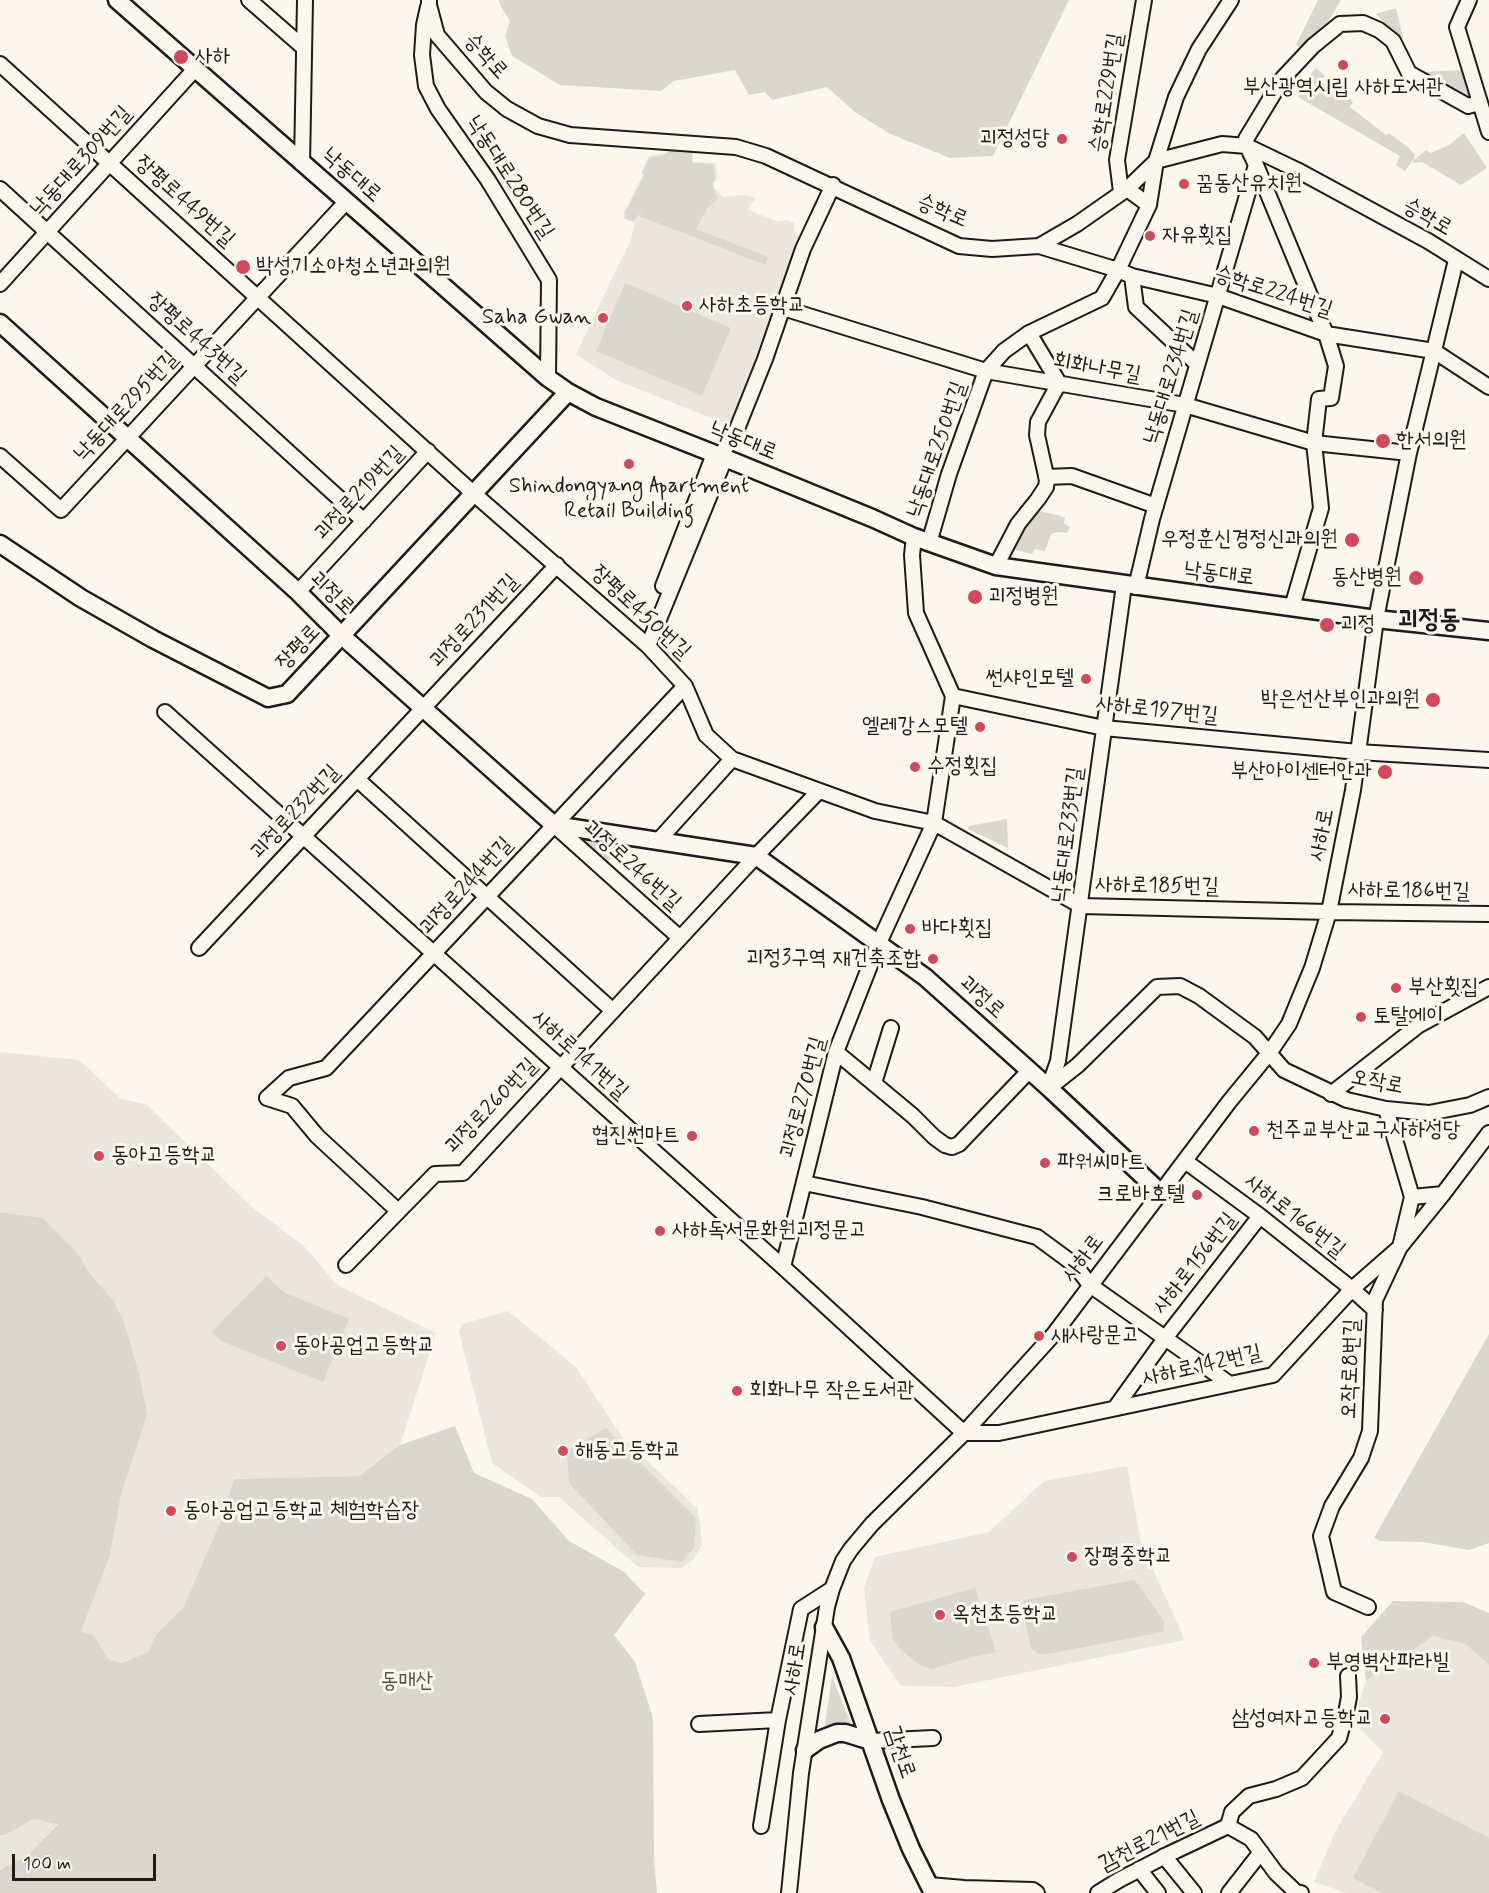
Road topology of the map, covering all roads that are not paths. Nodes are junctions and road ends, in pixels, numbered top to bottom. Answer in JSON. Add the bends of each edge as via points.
{"nodes":[{"id":1,"x":117,"y":0,"type":"edge"},
{"id":2,"x":249,"y":0,"type":"edge"},
{"id":3,"x":305,"y":0,"type":"edge"},
{"id":4,"x":1144,"y":0,"type":"edge"},
{"id":5,"x":1232,"y":0,"type":"edge"},
{"id":6,"x":1469,"y":0,"type":"edge"},
{"id":7,"x":429,"y":2,"type":"edge"},
{"id":8,"x":304,"y":48,"type":"junction"},
{"id":9,"x":0,"y":64,"type":"edge"},
{"id":10,"x":195,"y":69,"type":"junction"},
{"id":11,"x":1479,"y":103,"type":"junction"},
{"id":12,"x":1489,"y":132,"type":"edge"},
{"id":13,"x":1246,"y":146,"type":"junction"},
{"id":14,"x":1156,"y":161,"type":"junction"},
{"id":15,"x":109,"y":164,"type":"junction"},
{"id":16,"x":302,"y":164,"type":"junction"},
{"id":17,"x":1256,"y":165,"type":"junction"},
{"id":18,"x":832,"y":185,"type":"junction"},
{"id":19,"x":0,"y":189,"type":"edge"},
{"id":20,"x":1124,"y":190,"type":"junction"},
{"id":21,"x":346,"y":202,"type":"junction"},
{"id":22,"x":1149,"y":205,"type":"junction"},
{"id":23,"x":47,"y":232,"type":"junction"},
{"id":24,"x":1038,"y":246,"type":"junction"},
{"id":25,"x":1456,"y":260,"type":"junction"},
{"id":26,"x":1118,"y":270,"type":"junction"},
{"id":27,"x":1132,"y":276,"type":"junction"},
{"id":28,"x":1489,"y":279,"type":"edge"},
{"id":29,"x":0,"y":284,"type":"edge"},
{"id":30,"x":1218,"y":296,"type":"junction"},
{"id":31,"x":258,"y":297,"type":"junction"},
{"id":32,"x":783,"y":308,"type":"junction"},
{"id":33,"x":0,"y":323,"type":"edge"},
{"id":34,"x":1029,"y":333,"type":"junction"},
{"id":35,"x":1326,"y":334,"type":"junction"},
{"id":36,"x":1434,"y":351,"type":"junction"},
{"id":37,"x":1197,"y":364,"type":"junction"},
{"id":38,"x":194,"y":366,"type":"junction"},
{"id":39,"x":986,"y":371,"type":"junction"},
{"id":40,"x":548,"y":378,"type":"junction"},
{"id":41,"x":1059,"y":383,"type":"junction"},
{"id":42,"x":1489,"y":387,"type":"edge"},
{"id":43,"x":568,"y":392,"type":"junction"},
{"id":44,"x":1185,"y":405,"type":"junction"},
{"id":45,"x":127,"y":439,"type":"junction"},
{"id":46,"x":1314,"y":442,"type":"junction"},
{"id":47,"x":428,"y":451,"type":"junction"},
{"id":48,"x":1409,"y":453,"type":"junction"},
{"id":49,"x":0,"y":456,"type":"edge"},
{"id":50,"x":720,"y":456,"type":"junction"},
{"id":51,"x":1046,"y":477,"type":"junction"},
{"id":52,"x":473,"y":493,"type":"junction"},
{"id":53,"x":1156,"y":506,"type":"junction"},
{"id":54,"x":364,"y":521,"type":"junction"},
{"id":55,"x":922,"y":540,"type":"junction"},
{"id":56,"x":0,"y":544,"type":"edge"},
{"id":57,"x":558,"y":565,"type":"junction"},
{"id":58,"x":996,"y":566,"type":"junction"},
{"id":59,"x":1130,"y":586,"type":"junction"},
{"id":60,"x":298,"y":592,"type":"junction"},
{"id":61,"x":1292,"y":607,"type":"junction"},
{"id":62,"x":1376,"y":619,"type":"junction"},
{"id":63,"x":1489,"y":631,"type":"edge"},
{"id":64,"x":342,"y":635,"type":"junction"},
{"id":65,"x":645,"y":644,"type":"junction"},
{"id":66,"x":685,"y":686,"type":"junction"},
{"id":67,"x":953,"y":696,"type":"junction"},
{"id":68,"x":424,"y":707,"type":"junction"},
{"id":69,"x":165,"y":712,"type":"dead end"},
{"id":70,"x":1104,"y":728,"type":"junction"},
{"id":71,"x":1358,"y":752,"type":"junction"},
{"id":72,"x":732,"y":759,"type":"junction"},
{"id":73,"x":1489,"y":760,"type":"edge"},
{"id":74,"x":357,"y":779,"type":"junction"},
{"id":75,"x":819,"y":791,"type":"junction"},
{"id":76,"x":934,"y":823,"type":"junction"},
{"id":77,"x":554,"y":825,"type":"junction"},
{"id":78,"x":304,"y":836,"type":"junction"},
{"id":79,"x":658,"y":841,"type":"junction"},
{"id":80,"x":756,"y":856,"type":"junction"},
{"id":81,"x":487,"y":897,"type":"junction"},
{"id":82,"x":1081,"y":906,"type":"junction"},
{"id":83,"x":1329,"y":912,"type":"junction"},
{"id":84,"x":1489,"y":914,"type":"edge"},
{"id":85,"x":680,"y":938,"type":"junction"},
{"id":86,"x":878,"y":945,"type":"junction"},
{"id":87,"x":199,"y":948,"type":"dead end"},
{"id":88,"x":434,"y":954,"type":"junction"},
{"id":89,"x":1489,"y":987,"type":"edge"},
{"id":90,"x":613,"y":1011,"type":"junction"},
{"id":91,"x":891,"y":1028,"type":"dead end"},
{"id":92,"x":836,"y":1052,"type":"junction"},
{"id":93,"x":1270,"y":1052,"type":"junction"},
{"id":94,"x":561,"y":1067,"type":"junction"},
{"id":95,"x":1028,"y":1071,"type":"junction"},
{"id":96,"x":874,"y":1083,"type":"junction"},
{"id":97,"x":1049,"y":1088,"type":"junction"},
{"id":98,"x":1331,"y":1094,"type":"junction"},
{"id":99,"x":1489,"y":1097,"type":"edge"},
{"id":100,"x":1386,"y":1109,"type":"junction"},
{"id":101,"x":1489,"y":1133,"type":"edge"},
{"id":102,"x":1185,"y":1161,"type":"junction"},
{"id":103,"x":804,"y":1183,"type":"junction"},
{"id":104,"x":1161,"y":1192,"type":"junction"},
{"id":105,"x":1443,"y":1194,"type":"junction"},
{"id":106,"x":1412,"y":1197,"type":"junction"},
{"id":107,"x":398,"y":1211,"type":"junction"},
{"id":108,"x":1260,"y":1216,"type":"junction"},
{"id":109,"x":1400,"y":1247,"type":"junction"},
{"id":110,"x":346,"y":1264,"type":"dead end"},
{"id":111,"x":783,"y":1266,"type":"junction"},
{"id":112,"x":1090,"y":1285,"type":"junction"},
{"id":113,"x":1352,"y":1289,"type":"junction"},
{"id":114,"x":1375,"y":1310,"type":"junction"},
{"id":115,"x":1166,"y":1337,"type":"junction"},
{"id":116,"x":1230,"y":1384,"type":"junction"},
{"id":117,"x":1115,"y":1408,"type":"junction"},
{"id":118,"x":964,"y":1433,"type":"junction"},
{"id":119,"x":831,"y":1589,"type":"junction"},
{"id":120,"x":1368,"y":1606,"type":"dead end"},
{"id":121,"x":824,"y":1627,"type":"junction"},
{"id":122,"x":1348,"y":1676,"type":"dead end"},
{"id":123,"x":778,"y":1720,"type":"junction"},
{"id":124,"x":699,"y":1724,"type":"dead end"},
{"id":125,"x":933,"y":1738,"type":"dead end"},
{"id":126,"x":871,"y":1741,"type":"junction"},
{"id":127,"x":805,"y":1750,"type":"junction"},
{"id":128,"x":761,"y":1826,"type":"dead end"},
{"id":129,"x":1228,"y":1826,"type":"junction"},
{"id":130,"x":1261,"y":1852,"type":"junction"},
{"id":131,"x":1164,"y":1856,"type":"junction"},
{"id":132,"x":1139,"y":1869,"type":"junction"},
{"id":133,"x":931,"y":1889,"type":"edge"},
{"id":134,"x":789,"y":1893,"type":"edge"},
{"id":135,"x":1037,"y":1893,"type":"edge"},
{"id":136,"x":1098,"y":1893,"type":"edge"},
{"id":137,"x":1158,"y":1893,"type":"edge"},
{"id":138,"x":1194,"y":1893,"type":"edge"},
{"id":139,"x":1229,"y":1893,"type":"edge"},
{"id":140,"x":1301,"y":1893,"type":"edge"}],
"edges":[{"from":1,"to":10,"type":"main road","name":"낙동대로"},
{"from":2,"to":8,"type":"street"},
{"from":3,"to":8,"type":"street"},
{"from":4,"to":20,"type":"street","name":"승학로229번길","via":[[1117,160]]},
{"from":5,"to":14,"type":"street","via":[[1176,97]]},
{"from":6,"to":11,"type":"street","via":[[1456,27]]},
{"from":7,"to":18,"type":"street","name":"승학로","via":[[437,35],[486,92],[538,126],[570,135],[736,147]]},
{"from":7,"to":40,"type":"street","name":"낙동대로280번길","via":[[422,55],[426,86],[549,280]]},
{"from":8,"to":16,"type":"street"},
{"from":9,"to":15,"type":"street","name":"장평로449번길"},
{"from":10,"to":15,"type":"street","name":"낙동대로309번길"},
{"from":10,"to":16,"type":"main road","name":"낙동대로"},
{"from":11,"to":12,"type":"street"},
{"from":11,"to":13,"type":"street","via":[[1468,106],[1409,72],[1393,41],[1379,30],[1363,23],[1340,24],[1283,78],[1246,139]]},
{"from":13,"to":14,"type":"street","name":"승학로","via":[[1222,144]]},
{"from":13,"to":17,"type":"street"},
{"from":13,"to":25,"type":"street","name":"승학로","via":[[1428,241]]},
{"from":14,"to":20,"type":"street","name":"승학로"},
{"from":14,"to":22,"type":"street"},
{"from":15,"to":23,"type":"street","name":"낙동대로309번길"},
{"from":15,"to":31,"type":"street","name":"장평로449번길"},
{"from":16,"to":21,"type":"main road","name":"낙동대로"},
{"from":17,"to":30,"type":"street","name":"낙동대로234번길"},
{"from":17,"to":35,"type":"street"},
{"from":18,"to":24,"type":"street","name":"승학로","via":[[959,246]]},
{"from":18,"to":32,"type":"street","via":[[802,249]]},
{"from":19,"to":23,"type":"street","name":"장평로443번길"},
{"from":20,"to":22,"type":"street"},
{"from":20,"to":24,"type":"street","name":"승학로"},
{"from":21,"to":31,"type":"street","name":"낙동대로295번길"},
{"from":21,"to":40,"type":"main road","name":"낙동대로"},
{"from":22,"to":26,"type":"street"},
{"from":23,"to":29,"type":"street","name":"낙동대로309번길"},
{"from":23,"to":38,"type":"street","name":"장평로443번길"},
{"from":24,"to":26,"type":"street","name":"승학로224번길"},
{"from":25,"to":28,"type":"street","name":"승학로"},
{"from":25,"to":36,"type":"street","name":"사하로"},
{"from":26,"to":27,"type":"street","name":"승학로224번길"},
{"from":26,"to":34,"type":"street","via":[[1102,298]]},
{"from":27,"to":30,"type":"street","name":"승학로224번길"},
{"from":27,"to":37,"type":"street","via":[[1136,307]]},
{"from":30,"to":35,"type":"street","name":"승학로224번길"},
{"from":30,"to":37,"type":"street","name":"낙동대로234번길"},
{"from":31,"to":38,"type":"street","name":"낙동대로295번길"},
{"from":31,"to":47,"type":"street","name":"장평로449번길"},
{"from":32,"to":39,"type":"street","name":"회화나무길"},
{"from":32,"to":50,"type":"street","via":[[735,434]]},
{"from":33,"to":45,"type":"main road","name":"괴정로"},
{"from":34,"to":39,"type":"street","via":[[1004,351]]},
{"from":34,"to":41,"type":"street"},
{"from":35,"to":36,"type":"street","name":"승학로224번길"},
{"from":35,"to":46,"type":"street","via":[[1336,366],[1331,398],[1319,399]]},
{"from":36,"to":42,"type":"street","name":"승학로224번길"},
{"from":36,"to":48,"type":"street","name":"사하로"},
{"from":37,"to":44,"type":"street","name":"낙동대로234번길"},
{"from":38,"to":45,"type":"street","name":"낙동대로295번길"},
{"from":38,"to":54,"type":"street","name":"장평로443번길"},
{"from":39,"to":41,"type":"street","name":"회화나무길"},
{"from":39,"to":55,"type":"street","name":"낙동대로250번길"},
{"from":40,"to":43,"type":"main road","name":"낙동대로"},
{"from":41,"to":44,"type":"street","name":"회화나무길"},
{"from":41,"to":51,"type":"street","via":[[1038,422]]},
{"from":43,"to":50,"type":"main road","name":"낙동대로"},
{"from":43,"to":52,"type":"main road","name":"장평로"},
{"from":44,"to":46,"type":"street","name":"회화나무길"},
{"from":44,"to":53,"type":"street","name":"낙동대로234번길"},
{"from":45,"to":49,"type":"street","name":"낙동대로295번길","via":[[61,510]]},
{"from":45,"to":60,"type":"main road","name":"괴정로"},
{"from":46,"to":48,"type":"street","name":"회화나무길"},
{"from":46,"to":61,"type":"street","via":[[1321,508]]},
{"from":47,"to":52,"type":"street","name":"장평로449번길"},
{"from":47,"to":54,"type":"street","name":"괴정로219번길"},
{"from":48,"to":62,"type":"street","name":"사하로"},
{"from":50,"to":55,"type":"main road","name":"낙동대로"},
{"from":50,"to":65,"type":"street"},
{"from":51,"to":53,"type":"street","via":[[1072,476]]},
{"from":51,"to":58,"type":"street","via":[[1046,487],[1018,524]]},
{"from":52,"to":57,"type":"street","name":"장평로450번길"},
{"from":52,"to":64,"type":"main road","name":"장평로"},
{"from":53,"to":59,"type":"street","name":"낙동대로234번길"},
{"from":54,"to":60,"type":"street","name":"괴정로219번길"},
{"from":55,"to":58,"type":"main road","name":"낙동대로"},
{"from":55,"to":67,"type":"street","name":"낙동대로250번길","via":[[912,555],[916,613]]},
{"from":56,"to":64,"type":"main road","name":"장평로","via":[[102,610],[268,698],[287,694]]},
{"from":57,"to":65,"type":"street","name":"장평로450번길"},
{"from":57,"to":68,"type":"street","name":"괴정로231번길"},
{"from":58,"to":59,"type":"main road","name":"낙동대로"},
{"from":59,"to":61,"type":"main road","name":"낙동대로"},
{"from":59,"to":70,"type":"street","name":"낙동대로233번길"},
{"from":60,"to":64,"type":"main road","name":"괴정로"},
{"from":61,"to":62,"type":"main road","name":"낙동대로"},
{"from":62,"to":63,"type":"main road","name":"낙동대로"},
{"from":62,"to":71,"type":"street","name":"사하로"},
{"from":64,"to":68,"type":"main road","name":"괴정로"},
{"from":65,"to":66,"type":"street","name":"장평로450번길"},
{"from":66,"to":72,"type":"street","name":"장평로450번길","via":[[706,735]]},
{"from":66,"to":77,"type":"street","name":"괴정로244번길"},
{"from":67,"to":70,"type":"street","name":"사하로197번길"},
{"from":67,"to":76,"type":"street","name":"괴정로270번길"},
{"from":68,"to":74,"type":"street","name":"괴정로232번길"},
{"from":68,"to":77,"type":"main road","name":"괴정로"},
{"from":69,"to":78,"type":"street","name":"사하로141번길"},
{"from":70,"to":71,"type":"street","name":"사하로197번길"},
{"from":70,"to":82,"type":"street","name":"낙동대로233번길"},
{"from":71,"to":73,"type":"street","name":"사하로197번길"},
{"from":71,"to":83,"type":"street","name":"사하로"},
{"from":72,"to":75,"type":"street","name":"장평로450번길"},
{"from":72,"to":79,"type":"street"},
{"from":74,"to":78,"type":"street","name":"괴정로232번길"},
{"from":74,"to":81,"type":"street"},
{"from":75,"to":76,"type":"street","name":"장평로450번길","via":[[875,811]]},
{"from":75,"to":80,"type":"street"},
{"from":76,"to":82,"type":"street","name":"사하로185번길"},
{"from":76,"to":86,"type":"street","name":"괴정로270번길"},
{"from":77,"to":79,"type":"main road","name":"괴정로"},
{"from":77,"to":81,"type":"street","name":"괴정로244번길"},
{"from":77,"to":85,"type":"street","name":"괴정로246번길"},
{"from":78,"to":87,"type":"street","name":"괴정로232번길"},
{"from":78,"to":88,"type":"street","name":"사하로141번길"},
{"from":79,"to":80,"type":"main road","name":"괴정로"},
{"from":80,"to":85,"type":"street","name":"괴정로260번길"},
{"from":80,"to":86,"type":"main road","name":"괴정로"},
{"from":81,"to":88,"type":"street","name":"괴정로244번길"},
{"from":81,"to":90,"type":"street"},
{"from":82,"to":83,"type":"street","name":"사하로185번길"},
{"from":82,"to":97,"type":"street","name":"낙동대로233번길","via":[[1058,1061]]},
{"from":83,"to":84,"type":"street","name":"사하로186번길"},
{"from":83,"to":93,"type":"street","name":"사하로","via":[[1289,1024]]},
{"from":85,"to":90,"type":"street","name":"괴정로260번길"},
{"from":86,"to":92,"type":"street","name":"괴정로270번길"},
{"from":86,"to":95,"type":"main road","name":"괴정로","via":[[925,978]]},
{"from":88,"to":94,"type":"street","name":"사하로141번길"},
{"from":88,"to":107,"type":"street","name":"괴정로244번길","via":[[326,1068],[289,1078],[267,1098],[292,1106],[317,1136]]},
{"from":89,"to":98,"type":"street","via":[[1419,1025]]},
{"from":90,"to":94,"type":"street","name":"괴정로260번길"},
{"from":91,"to":96,"type":"street"},
{"from":92,"to":96,"type":"street"},
{"from":92,"to":103,"type":"street","name":"괴정로270번길"},
{"from":93,"to":97,"type":"street","name":"오작로","via":[[1199,996],[1180,986],[1158,987]]},
{"from":93,"to":98,"type":"street","name":"오작로","via":[[1284,1070]]},
{"from":93,"to":102,"type":"street","name":"사하로"},
{"from":94,"to":107,"type":"street","name":"괴정로260번길","via":[[463,1173],[435,1174]]},
{"from":94,"to":111,"type":"street","name":"사하로141번길"},
{"from":95,"to":96,"type":"street","via":[[952,1147],[934,1137]]},
{"from":95,"to":97,"type":"main road","name":"괴정로"},
{"from":97,"to":104,"type":"main road","name":"괴정로"},
{"from":98,"to":100,"type":"street","name":"오작로"},
{"from":99,"to":100,"type":"street","name":"오작로","via":[[1470,1106],[1429,1113]]},
{"from":100,"to":106,"type":"street","name":"오작로8번길"},
{"from":101,"to":105,"type":"street"},
{"from":102,"to":104,"type":"street","name":"사하로"},
{"from":102,"to":108,"type":"street","name":"사하로166번길"},
{"from":103,"to":111,"type":"street","name":"괴정로270번길"},
{"from":103,"to":112,"type":"street","name":"사하로156번길","via":[[922,1207],[1037,1237],[1075,1265]]},
{"from":104,"to":112,"type":"street","name":"사하로"},
{"from":105,"to":106,"type":"street"},
{"from":105,"to":109,"type":"street"},
{"from":106,"to":109,"type":"street","name":"오작로8번길"},
{"from":107,"to":110,"type":"street","name":"괴정로260번길"},
{"from":108,"to":113,"type":"street","name":"사하로166번길"},
{"from":108,"to":115,"type":"street","name":"사하로156번길"},
{"from":109,"to":113,"type":"street","name":"사하로142번길"},
{"from":109,"to":114,"type":"street","name":"오작로8번길","via":[[1375,1300]]},
{"from":111,"to":118,"type":"street","name":"사하로141번길"},
{"from":112,"to":115,"type":"street","name":"사하로156번길"},
{"from":112,"to":118,"type":"street","name":"사하로","via":[[1048,1342]]},
{"from":113,"to":114,"type":"street","name":"사하로166번길"},
{"from":113,"to":116,"type":"street","name":"사하로142번길","via":[[1273,1375]]},
{"from":114,"to":120,"type":"street","name":"오작로8번길","via":[[1370,1431],[1361,1458],[1332,1506],[1321,1536],[1334,1592]]},
{"from":115,"to":116,"type":"street","name":"사하로156번길"},
{"from":115,"to":117,"type":"street"},
{"from":116,"to":117,"type":"street","name":"사하로142번길"},
{"from":117,"to":118,"type":"street","name":"사하로142번길","via":[[999,1433]]},
{"from":118,"to":119,"type":"street","name":"사하로","via":[[859,1539],[843,1561]]},
{"from":119,"to":121,"type":"street","name":"사하로"},
{"from":119,"to":123,"type":"street","via":[[801,1609]]},
{"from":121,"to":126,"type":"main road","name":"감천로","via":[[841,1658]]},
{"from":121,"to":127,"type":"street","name":"사하로"},
{"from":122,"to":129,"type":"street","via":[[1349,1697],[1339,1738],[1302,1778],[1249,1796],[1232,1812]]},
{"from":123,"to":124,"type":"street"},
{"from":123,"to":128,"type":"street"},
{"from":125,"to":126,"type":"street"},
{"from":126,"to":127,"type":"main road","via":[[837,1733]]},
{"from":126,"to":133,"type":"main road","name":"감천로","via":[[891,1800]]},
{"from":127,"to":134,"type":"street","name":"사하로"},
{"from":129,"to":130,"type":"street","name":"감천로21번길","via":[[1251,1839]]},
{"from":129,"to":131,"type":"street","name":"감천로21번길"},
{"from":130,"to":139,"type":"street"},
{"from":130,"to":140,"type":"street","name":"감천로21번길","via":[[1276,1873]]},
{"from":131,"to":132,"type":"street","name":"감천로21번길"},
{"from":131,"to":138,"type":"street"},
{"from":132,"to":136,"type":"street","name":"감천로21번길"},
{"from":132,"to":137,"type":"street"},
{"from":133,"to":135,"type":"street"}]}
